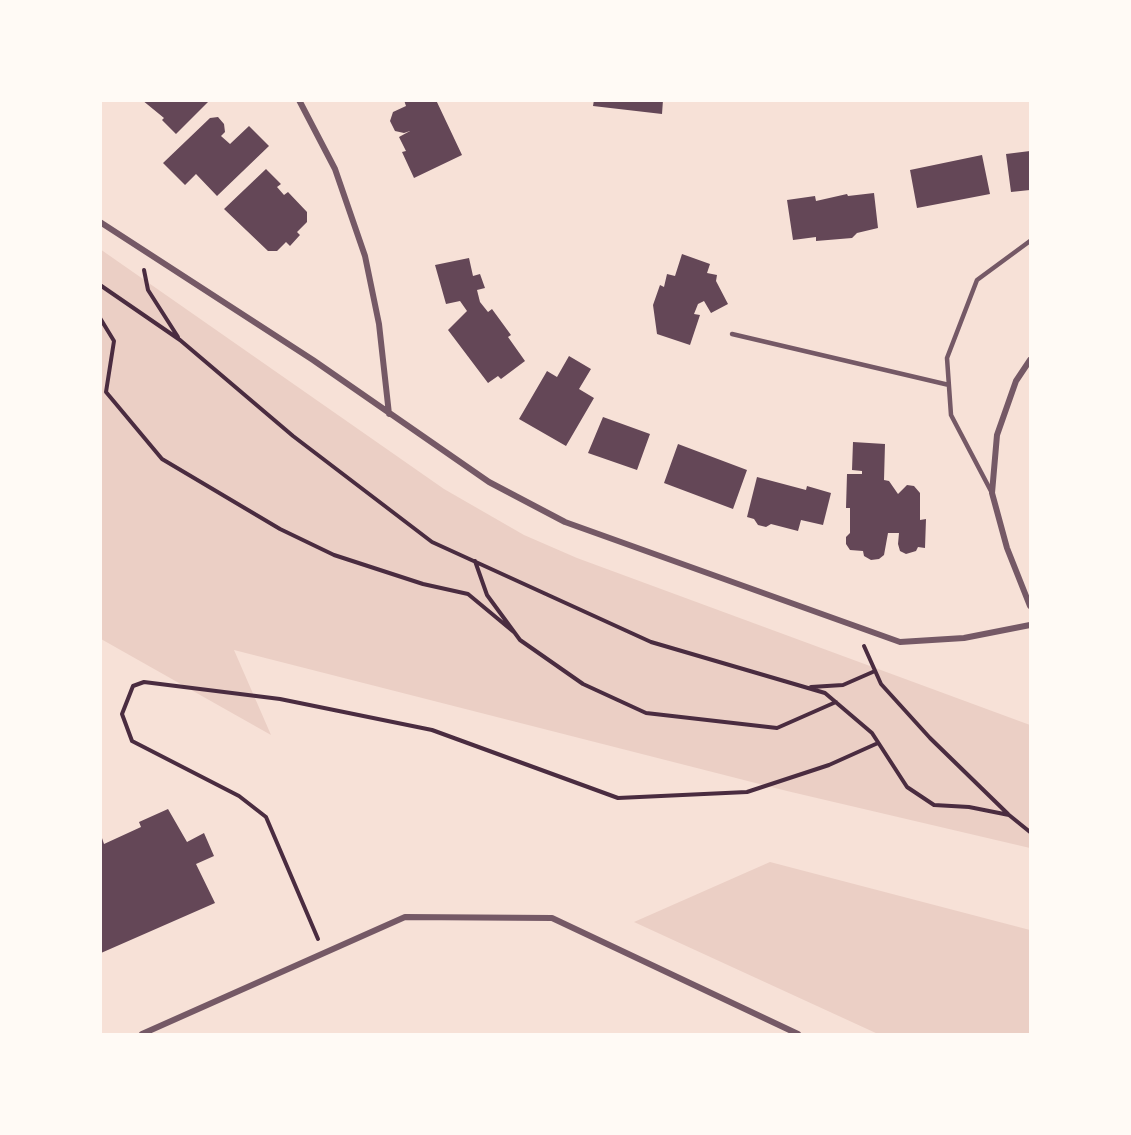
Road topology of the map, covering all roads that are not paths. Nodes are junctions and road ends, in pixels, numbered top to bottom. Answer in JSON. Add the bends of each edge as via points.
{"nodes":[{"id":1,"x":299,"y":100,"type":"edge"},
{"id":2,"x":100,"y":222,"type":"edge"},
{"id":3,"x":1030,"y":241,"type":"edge"},
{"id":4,"x":732,"y":334,"type":"dead end"},
{"id":5,"x":1030,"y":360,"type":"edge"},
{"id":6,"x":949,"y":385,"type":"junction"},
{"id":7,"x":389,"y":414,"type":"junction"},
{"id":8,"x":992,"y":493,"type":"junction"},
{"id":9,"x":1030,"y":606,"type":"edge"},
{"id":10,"x":1030,"y":625,"type":"edge"},
{"id":11,"x":142,"y":1035,"type":"edge"},
{"id":12,"x":798,"y":1035,"type":"edge"}],
"edges":[{"from":1,"to":7,"type":"street","via":[[335,169],[365,256],[379,324]]},
{"from":2,"to":7,"type":"street"},
{"from":3,"to":6,"type":"lane","via":[[977,280],[947,358]]},
{"from":4,"to":6,"type":"lane"},
{"from":5,"to":8,"type":"street","via":[[1016,381],[997,435]]},
{"from":6,"to":8,"type":"lane","via":[[951,415]]},
{"from":7,"to":10,"type":"street","via":[[489,482],[565,522],[900,642],[963,638]]},
{"from":8,"to":9,"type":"street","via":[[1007,548]]},
{"from":11,"to":12,"type":"street","via":[[405,917],[552,918]]}]}
